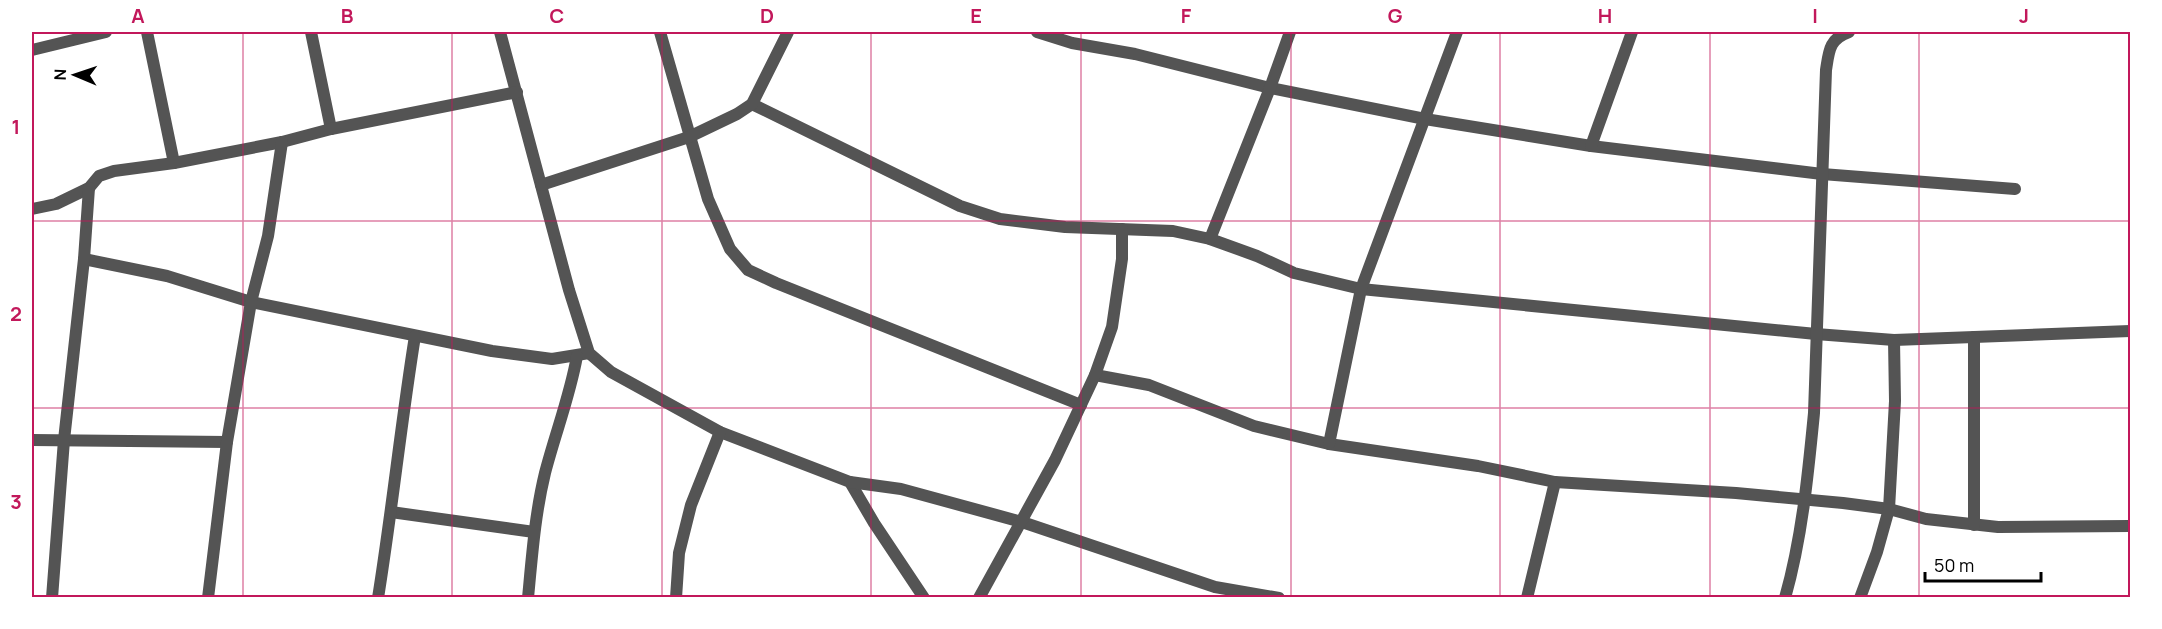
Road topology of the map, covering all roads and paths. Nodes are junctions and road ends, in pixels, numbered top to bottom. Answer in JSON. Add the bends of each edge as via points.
{"nodes":[{"id":1,"x":105,"y":32,"type":"edge"},
{"id":2,"x":147,"y":32,"type":"edge"},
{"id":3,"x":311,"y":32,"type":"edge"},
{"id":4,"x":500,"y":32,"type":"edge"},
{"id":5,"x":660,"y":32,"type":"edge"},
{"id":6,"x":789,"y":32,"type":"edge"},
{"id":7,"x":1037,"y":32,"type":"edge"},
{"id":8,"x":1290,"y":32,"type":"edge"},
{"id":9,"x":1457,"y":32,"type":"edge"},
{"id":10,"x":1632,"y":32,"type":"edge"},
{"id":11,"x":1849,"y":32,"type":"edge"},
{"id":12,"x":32,"y":50,"type":"edge"},
{"id":13,"x":1270,"y":88,"type":"junction"},
{"id":14,"x":517,"y":92,"type":"junction"},
{"id":15,"x":752,"y":104,"type":"junction"},
{"id":16,"x":1425,"y":119,"type":"junction"},
{"id":17,"x":331,"y":129,"type":"junction"},
{"id":18,"x":689,"y":137,"type":"junction"},
{"id":19,"x":282,"y":142,"type":"junction"},
{"id":20,"x":1591,"y":146,"type":"junction"},
{"id":21,"x":174,"y":163,"type":"junction"},
{"id":22,"x":1822,"y":174,"type":"junction"},
{"id":23,"x":542,"y":184,"type":"junction"},
{"id":24,"x":89,"y":188,"type":"junction"},
{"id":25,"x":2015,"y":189,"type":"dead end"},
{"id":26,"x":32,"y":209,"type":"edge"},
{"id":27,"x":1122,"y":230,"type":"junction"},
{"id":28,"x":1210,"y":240,"type":"junction"},
{"id":29,"x":84,"y":259,"type":"junction"},
{"id":30,"x":1361,"y":289,"type":"junction"},
{"id":31,"x":251,"y":302,"type":"junction"},
{"id":32,"x":2130,"y":331,"type":"edge"},
{"id":33,"x":1816,"y":334,"type":"junction"},
{"id":34,"x":415,"y":336,"type":"junction"},
{"id":35,"x":1974,"y":337,"type":"junction"},
{"id":36,"x":1894,"y":339,"type":"junction"},
{"id":37,"x":583,"y":354,"type":"junction"},
{"id":38,"x":1095,"y":375,"type":"junction"},
{"id":39,"x":1081,"y":405,"type":"junction"},
{"id":40,"x":720,"y":432,"type":"junction"},
{"id":41,"x":32,"y":440,"type":"edge"},
{"id":42,"x":64,"y":440,"type":"junction"},
{"id":43,"x":227,"y":442,"type":"junction"},
{"id":44,"x":1329,"y":444,"type":"junction"},
{"id":45,"x":850,"y":482,"type":"junction"},
{"id":46,"x":1555,"y":482,"type":"junction"},
{"id":47,"x":1803,"y":499,"type":"junction"},
{"id":48,"x":1888,"y":509,"type":"junction"},
{"id":49,"x":392,"y":512,"type":"junction"},
{"id":50,"x":1022,"y":522,"type":"junction"},
{"id":51,"x":1974,"y":525,"type":"junction"},
{"id":52,"x":2130,"y":526,"type":"edge"},
{"id":53,"x":534,"y":532,"type":"junction"},
{"id":54,"x":52,"y":597,"type":"edge"},
{"id":55,"x":208,"y":597,"type":"edge"},
{"id":56,"x":378,"y":597,"type":"edge"},
{"id":57,"x":528,"y":597,"type":"edge"},
{"id":58,"x":676,"y":597,"type":"edge"},
{"id":59,"x":924,"y":597,"type":"edge"},
{"id":60,"x":979,"y":597,"type":"edge"},
{"id":61,"x":1279,"y":597,"type":"edge"},
{"id":62,"x":1527,"y":597,"type":"edge"},
{"id":63,"x":1785,"y":597,"type":"edge"},
{"id":64,"x":1860,"y":597,"type":"edge"}],
"edges":[{"from":1,"to":12,"type":"street"},
{"from":2,"to":21,"type":"street"},
{"from":3,"to":17,"type":"street"},
{"from":4,"to":14,"type":"street"},
{"from":5,"to":18,"type":"street"},
{"from":6,"to":15,"type":"street"},
{"from":7,"to":13,"type":"street"},
{"from":8,"to":13,"type":"street"},
{"from":9,"to":16,"type":"street"},
{"from":10,"to":20,"type":"street"},
{"from":11,"to":22,"type":"street","via":[[1829,46]]},
{"from":13,"to":16,"type":"street"},
{"from":13,"to":28,"type":"street"},
{"from":14,"to":17,"type":"street"},
{"from":14,"to":23,"type":"street"},
{"from":15,"to":18,"type":"street"},
{"from":15,"to":27,"type":"street","via":[[960,206],[1000,219]]},
{"from":16,"to":20,"type":"street"},
{"from":16,"to":30,"type":"street"},
{"from":17,"to":19,"type":"street"},
{"from":18,"to":23,"type":"street"},
{"from":18,"to":39,"type":"street","via":[[725,239],[748,270]]},
{"from":19,"to":21,"type":"street"},
{"from":19,"to":31,"type":"street","via":[[268,236]]},
{"from":20,"to":22,"type":"street"},
{"from":21,"to":24,"type":"street","via":[[114,171],[99,176]]},
{"from":22,"to":25,"type":"street"},
{"from":22,"to":33,"type":"street"},
{"from":23,"to":37,"type":"street"},
{"from":24,"to":26,"type":"street","via":[[56,204]]},
{"from":24,"to":29,"type":"street"},
{"from":27,"to":28,"type":"street","via":[[1173,231]]},
{"from":27,"to":38,"type":"street","via":[[1112,327]]},
{"from":28,"to":30,"type":"street","via":[[1294,273]]},
{"from":29,"to":31,"type":"street","via":[[167,276]]},
{"from":29,"to":42,"type":"street"},
{"from":30,"to":33,"type":"street"},
{"from":30,"to":44,"type":"street"},
{"from":31,"to":34,"type":"street"},
{"from":31,"to":43,"type":"street"},
{"from":32,"to":35,"type":"street"},
{"from":33,"to":36,"type":"street"},
{"from":33,"to":47,"type":"street","via":[[1814,413]]},
{"from":34,"to":37,"type":"street","via":[[530,358]]},
{"from":34,"to":49,"type":"street"},
{"from":35,"to":36,"type":"street"},
{"from":35,"to":51,"type":"street"},
{"from":36,"to":48,"type":"street","via":[[1895,400]]},
{"from":37,"to":40,"type":"street"},
{"from":37,"to":53,"type":"street","via":[[545,473]]},
{"from":38,"to":39,"type":"street"},
{"from":38,"to":44,"type":"street","via":[[1149,384],[1254,426]]},
{"from":39,"to":50,"type":"street"},
{"from":40,"to":45,"type":"street"},
{"from":40,"to":58,"type":"street","via":[[691,505],[679,553]]},
{"from":41,"to":42,"type":"street"},
{"from":42,"to":43,"type":"street"},
{"from":42,"to":54,"type":"street"},
{"from":43,"to":55,"type":"street"},
{"from":44,"to":46,"type":"street","via":[[1478,466]]},
{"from":45,"to":50,"type":"street","via":[[901,489]]},
{"from":45,"to":59,"type":"street"},
{"from":46,"to":47,"type":"street"},
{"from":46,"to":62,"type":"street"},
{"from":47,"to":48,"type":"street"},
{"from":47,"to":63,"type":"street"},
{"from":48,"to":51,"type":"street"},
{"from":48,"to":64,"type":"street"},
{"from":49,"to":53,"type":"street"},
{"from":49,"to":56,"type":"street"},
{"from":50,"to":60,"type":"street"},
{"from":50,"to":61,"type":"street","via":[[1215,587]]},
{"from":51,"to":52,"type":"street"},
{"from":53,"to":57,"type":"street"}]}
